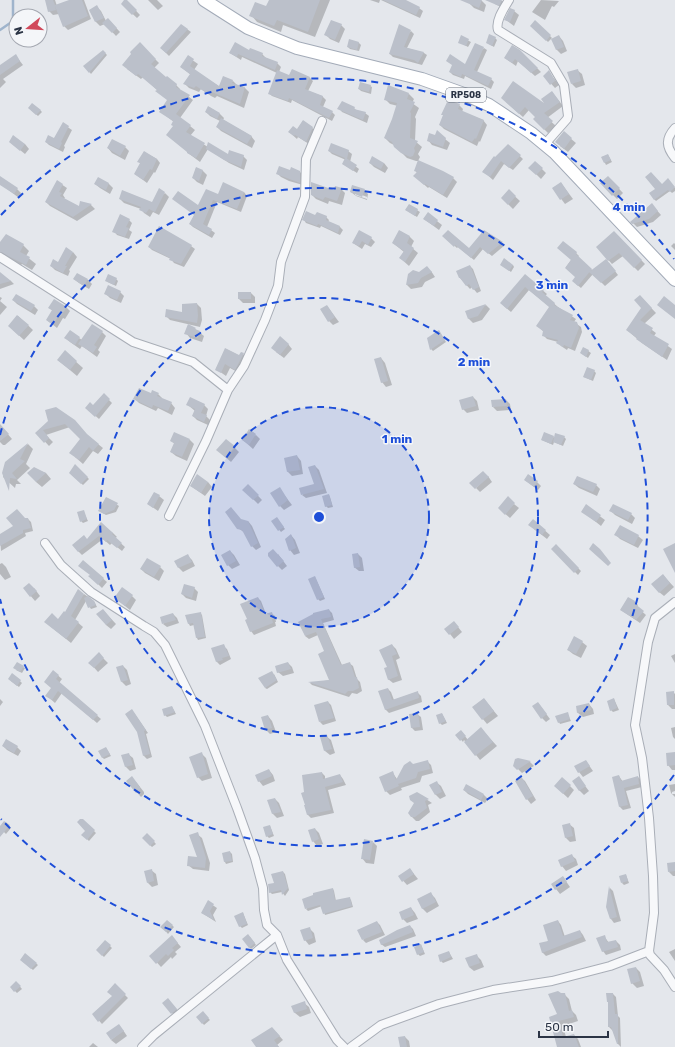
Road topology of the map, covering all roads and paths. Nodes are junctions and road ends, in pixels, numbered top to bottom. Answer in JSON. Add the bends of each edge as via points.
{"nodes":[{"id":1,"x":204,"y":0,"type":"edge"},
{"id":2,"x":509,"y":0,"type":"edge"},
{"id":3,"x":322,"y":121,"type":"dead end"},
{"id":4,"x":675,"y":128,"type":"edge"},
{"id":5,"x":544,"y":144,"type":"junction"},
{"id":6,"x":675,"y":158,"type":"edge"},
{"id":7,"x":0,"y":257,"type":"edge"},
{"id":8,"x":675,"y":280,"type":"edge"},
{"id":9,"x":228,"y":390,"type":"junction"},
{"id":10,"x":169,"y":516,"type":"dead end"},
{"id":11,"x":45,"y":544,"type":"dead end"},
{"id":12,"x":674,"y":605,"type":"edge"},
{"id":13,"x":277,"y":935,"type":"junction"},
{"id":14,"x":649,"y":951,"type":"junction"},
{"id":15,"x":675,"y":987,"type":"edge"},
{"id":16,"x":142,"y":1047,"type":"edge"},
{"id":17,"x":344,"y":1047,"type":"edge"},
{"id":18,"x":350,"y":1047,"type":"edge"}],
"edges":[{"from":1,"to":5,"type":"main road","number":"RP508","via":[[248,28],[297,48],[422,79],[464,94],[489,105]]},
{"from":2,"to":5,"type":"street","via":[[500,15],[498,30],[550,62],[564,87],[567,119]]},
{"from":3,"to":9,"type":"street","via":[[306,159],[306,192],[280,262],[278,286],[244,366]]},
{"from":4,"to":6,"type":"street","via":[[667,141]]},
{"from":5,"to":8,"type":"main road","number":"RP508"},
{"from":7,"to":9,"type":"street","via":[[133,342],[193,362]]},
{"from":9,"to":10,"type":"street"},
{"from":11,"to":13,"type":"street","via":[[61,565],[91,592],[154,632],[165,645],[205,726],[237,808],[263,888],[267,925]]},
{"from":12,"to":14,"type":"street","via":[[655,618],[648,642],[635,725],[642,758],[653,876],[654,913]]},
{"from":13,"to":16,"type":"street"},
{"from":13,"to":17,"type":"street","via":[[287,960],[337,1040]]},
{"from":14,"to":15,"type":"street"},
{"from":14,"to":18,"type":"street","via":[[610,966],[559,979],[493,990],[440,1004],[381,1025]]}]}
